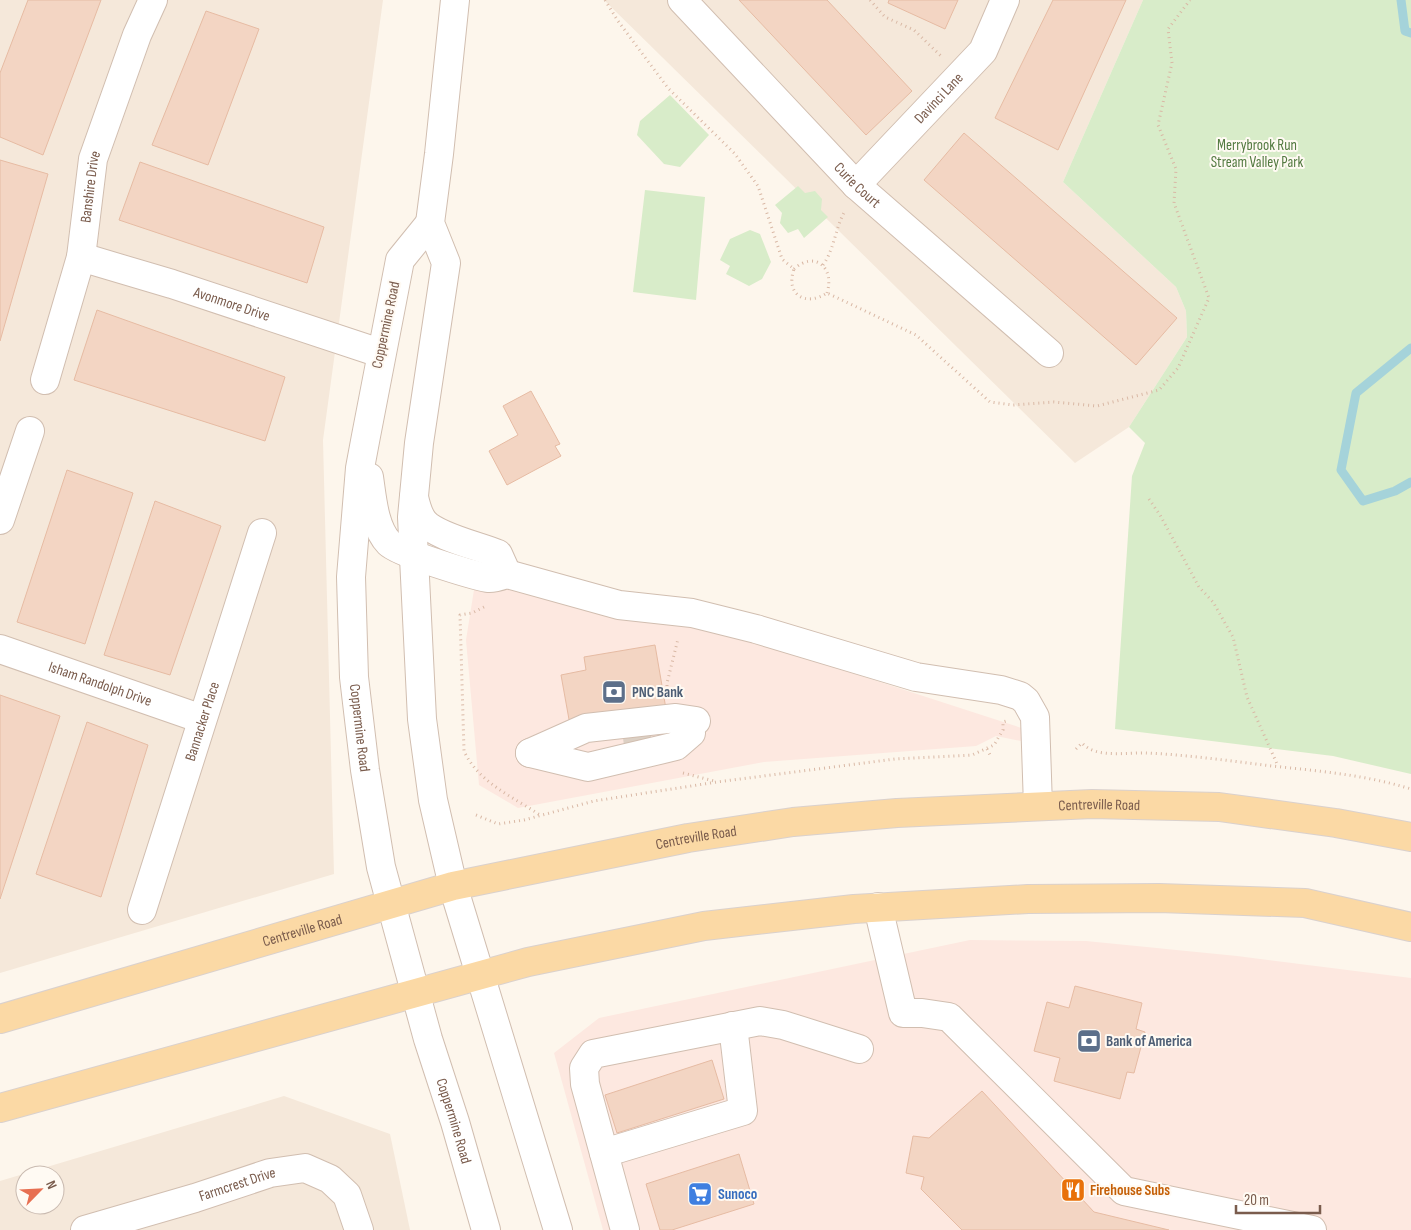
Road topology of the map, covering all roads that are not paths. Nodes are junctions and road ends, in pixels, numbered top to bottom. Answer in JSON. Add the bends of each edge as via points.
{"nodes":[{"id":1,"x":153,"y":0,"type":"edge"},
{"id":2,"x":455,"y":0,"type":"edge"},
{"id":3,"x":682,"y":0,"type":"edge"},
{"id":4,"x":1005,"y":0,"type":"edge"},
{"id":5,"x":859,"y":188,"type":"junction"},
{"id":6,"x":430,"y":223,"type":"junction"},
{"id":7,"x":81,"y":257,"type":"junction"},
{"id":8,"x":380,"y":353,"type":"junction"},
{"id":9,"x":1049,"y":353,"type":"dead end"},
{"id":10,"x":45,"y":380,"type":"dead end"},
{"id":11,"x":30,"y":430,"type":"dead end"},
{"id":12,"x":366,"y":436,"type":"junction"},
{"id":13,"x":413,"y":494,"type":"junction"},
{"id":14,"x":0,"y":520,"type":"edge"},
{"id":15,"x":262,"y":533,"type":"dead end"},
{"id":16,"x":413,"y":554,"type":"junction"},
{"id":17,"x":507,"y":574,"type":"junction"},
{"id":18,"x":0,"y":649,"type":"edge"},
{"id":19,"x":202,"y":719,"type":"junction"},
{"id":20,"x":623,"y":738,"type":"tunnel mouth"},
{"id":21,"x":530,"y":752,"type":"junction"},
{"id":22,"x":1038,"y":806,"type":"junction"},
{"id":23,"x":1411,"y":837,"type":"edge"},
{"id":24,"x":453,"y":886,"type":"junction"},
{"id":25,"x":390,"y":904,"type":"junction"},
{"id":26,"x":878,"y":907,"type":"junction"},
{"id":27,"x":142,"y":910,"type":"dead end"},
{"id":28,"x":1411,"y":927,"type":"edge"},
{"id":29,"x":480,"y":975,"type":"junction"},
{"id":30,"x":415,"y":993,"type":"junction"},
{"id":31,"x":0,"y":1019,"type":"edge"},
{"id":32,"x":733,"y":1026,"type":"junction"},
{"id":33,"x":859,"y":1049,"type":"dead end"},
{"id":34,"x":0,"y":1108,"type":"edge"},
{"id":35,"x":604,"y":1152,"type":"junction"},
{"id":36,"x":85,"y":1230,"type":"edge"},
{"id":37,"x":359,"y":1230,"type":"edge"},
{"id":38,"x":486,"y":1230,"type":"edge"},
{"id":39,"x":558,"y":1230,"type":"edge"},
{"id":40,"x":625,"y":1230,"type":"edge"},
{"id":41,"x":1312,"y":1230,"type":"edge"}],
"edges":[{"from":1,"to":7,"type":"street","name":"Banshire Drive","via":[[137,35],[93,159]]},
{"from":2,"to":6,"type":"street"},
{"from":3,"to":5,"type":"street","name":"Curie Court"},
{"from":4,"to":5,"type":"street","name":"Davinci Lane","via":[[982,51]]},
{"from":5,"to":9,"type":"street","name":"Curie Court"},
{"from":6,"to":8,"type":"street","name":"Coppermine Road","via":[[400,260]]},
{"from":6,"to":13,"type":"street","via":[[446,263]]},
{"from":7,"to":8,"type":"street","name":"Avonmore Drive"},
{"from":7,"to":10,"type":"street","name":"Banshire Drive"},
{"from":8,"to":12,"type":"street","name":"Coppermine Road"},
{"from":11,"to":14,"type":"street"},
{"from":12,"to":16,"type":"street","via":[[374,506],[382,532],[390,544]]},
{"from":12,"to":25,"type":"street","name":"Coppermine Road","via":[[360,468],[351,577],[354,668],[375,833]]},
{"from":13,"to":16,"type":"street"},
{"from":13,"to":17,"type":"street","via":[[425,524],[498,554]]},
{"from":15,"to":19,"type":"street","name":"Bannacker Place"},
{"from":16,"to":17,"type":"street","via":[[490,578]]},
{"from":16,"to":24,"type":"street","via":[[422,719],[433,800]]},
{"from":17,"to":22,"type":"street","via":[[619,605],[692,613],[916,676],[1020,696],[1031,708],[1036,727]]},
{"from":18,"to":19,"type":"street","name":"Isham Randolph Drive"},
{"from":19,"to":27,"type":"street","name":"Bannacker Place"},
{"from":20,"to":21,"type":"street"},
{"from":21,"to":21,"type":"street","via":[[586,728],[680,730],[588,767]]},
{"from":22,"to":23,"type":"main road","name":"Centreville Road","via":[[1220,807]]},
{"from":22,"to":24,"type":"main road","name":"Centreville Road","via":[[793,822],[688,838]]},
{"from":24,"to":25,"type":"main road","name":"Centreville Road"},
{"from":24,"to":29,"type":"street"},
{"from":25,"to":30,"type":"street","name":"Coppermine Road"},
{"from":25,"to":31,"type":"main road","name":"Centreville Road"},
{"from":26,"to":28,"type":"main road","via":[[1028,899],[1159,898],[1305,904]]},
{"from":26,"to":29,"type":"main road","via":[[704,926],[549,957]]},
{"from":26,"to":41,"type":"street","via":[[902,1013],[949,1017],[1124,1191]]},
{"from":29,"to":30,"type":"main road"},
{"from":29,"to":39,"type":"street"},
{"from":30,"to":34,"type":"main road"},
{"from":30,"to":38,"type":"street","name":"Coppermine Road"},
{"from":32,"to":33,"type":"street","via":[[760,1021],[784,1025]]},
{"from":32,"to":35,"type":"street","via":[[743,1111]]},
{"from":32,"to":35,"type":"street","via":[[593,1054],[584,1068],[585,1084]]},
{"from":35,"to":40,"type":"street"},
{"from":36,"to":37,"type":"street","name":"Farmcrest Drive","via":[[270,1173],[305,1168],[330,1179],[346,1195]]}]}
